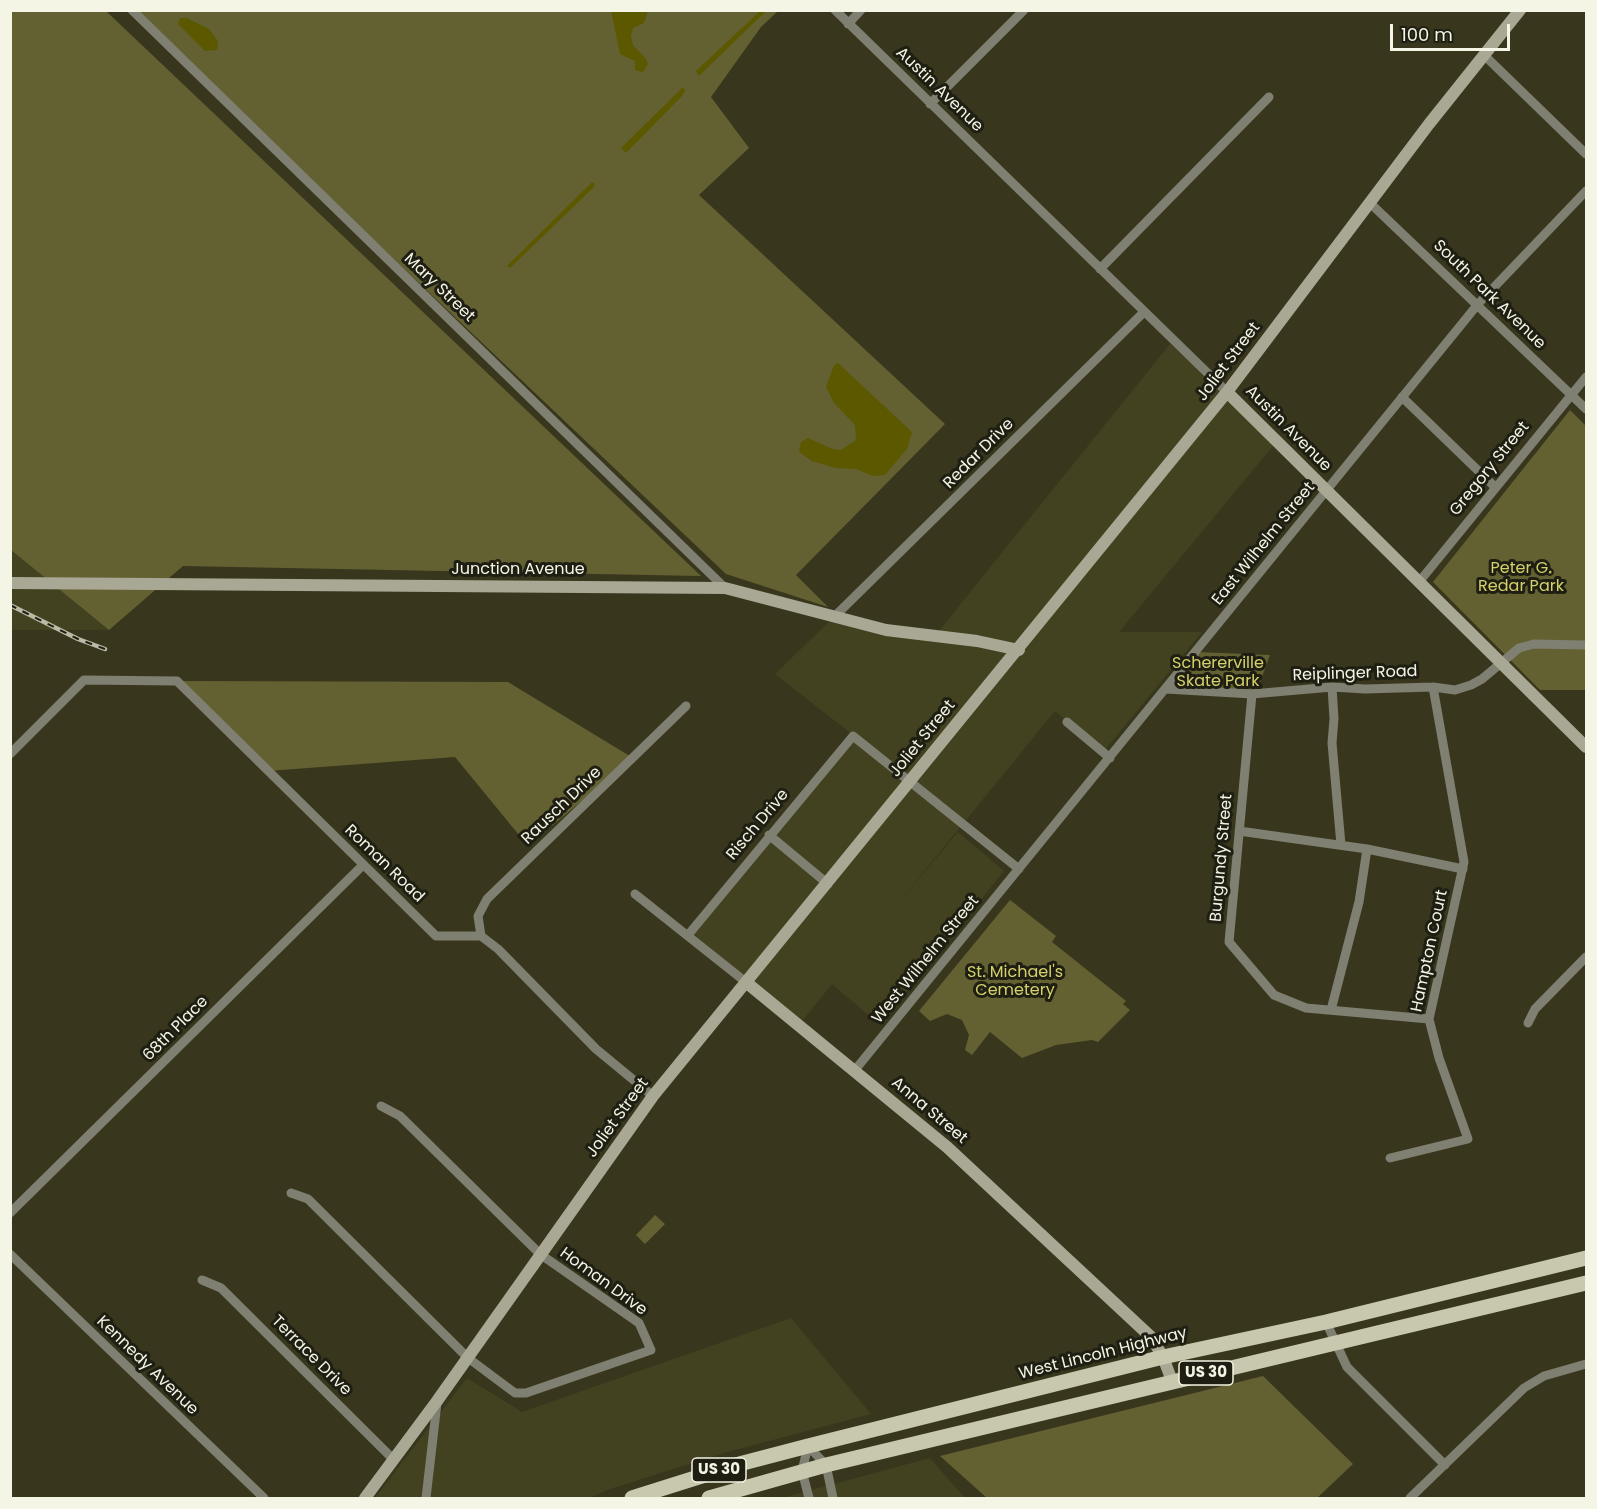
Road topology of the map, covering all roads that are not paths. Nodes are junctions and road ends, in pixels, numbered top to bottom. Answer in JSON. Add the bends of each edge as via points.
{"nodes":[{"id":1,"x":132,"y":10,"type":"edge"},
{"id":2,"x":835,"y":10,"type":"edge"},
{"id":3,"x":861,"y":10,"type":"edge"},
{"id":4,"x":1024,"y":10,"type":"edge"},
{"id":5,"x":1520,"y":10,"type":"edge"},
{"id":6,"x":848,"y":24,"type":"junction"},
{"id":7,"x":1484,"y":55,"type":"junction"},
{"id":8,"x":1269,"y":97,"type":"dead end"},
{"id":9,"x":930,"y":104,"type":"junction"},
{"id":10,"x":1587,"y":154,"type":"edge"},
{"id":11,"x":1587,"y":190,"type":"edge"},
{"id":12,"x":1370,"y":203,"type":"junction"},
{"id":13,"x":1100,"y":268,"type":"junction"},
{"id":14,"x":1478,"y":304,"type":"junction"},
{"id":15,"x":1144,"y":312,"type":"junction"},
{"id":16,"x":1587,"y":377,"type":"edge"},
{"id":17,"x":1227,"y":392,"type":"junction"},
{"id":18,"x":1571,"y":393,"type":"junction"},
{"id":19,"x":1402,"y":397,"type":"junction"},
{"id":20,"x":1587,"y":409,"type":"edge"},
{"id":21,"x":1495,"y":487,"type":"junction"},
{"id":22,"x":1327,"y":491,"type":"junction"},
{"id":23,"x":1419,"y":582,"type":"junction"},
{"id":24,"x":10,"y":583,"type":"edge"},
{"id":25,"x":725,"y":588,"type":"junction"},
{"id":26,"x":834,"y":617,"type":"junction"},
{"id":27,"x":1587,"y":645,"type":"edge"},
{"id":28,"x":1019,"y":650,"type":"junction"},
{"id":29,"x":1501,"y":662,"type":"junction"},
{"id":30,"x":1332,"y":687,"type":"junction"},
{"id":31,"x":1433,"y":687,"type":"junction"},
{"id":32,"x":1166,"y":689,"type":"junction"},
{"id":33,"x":1252,"y":694,"type":"junction"},
{"id":34,"x":686,"y":706,"type":"dead end"},
{"id":35,"x":1067,"y":722,"type":"dead end"},
{"id":36,"x":1587,"y":747,"type":"edge"},
{"id":37,"x":10,"y":754,"type":"edge"},
{"id":38,"x":1110,"y":758,"type":"junction"},
{"id":39,"x":910,"y":782,"type":"junction"},
{"id":40,"x":1239,"y":831,"type":"junction"},
{"id":41,"x":770,"y":835,"type":"junction"},
{"id":42,"x":1341,"y":844,"type":"junction"},
{"id":43,"x":1367,"y":849,"type":"junction"},
{"id":44,"x":363,"y":865,"type":"junction"},
{"id":45,"x":1019,"y":869,"type":"junction"},
{"id":46,"x":1463,"y":869,"type":"junction"},
{"id":47,"x":828,"y":884,"type":"junction"},
{"id":48,"x":635,"y":894,"type":"dead end"},
{"id":49,"x":688,"y":935,"type":"junction"},
{"id":50,"x":482,"y":936,"type":"junction"},
{"id":51,"x":1584,"y":964,"type":"edge"},
{"id":52,"x":747,"y":983,"type":"junction"},
{"id":53,"x":1331,"y":1010,"type":"junction"},
{"id":54,"x":1429,"y":1019,"type":"junction"},
{"id":55,"x":1528,"y":1023,"type":"dead end"},
{"id":56,"x":855,"y":1070,"type":"junction"},
{"id":57,"x":653,"y":1096,"type":"junction"},
{"id":58,"x":381,"y":1106,"type":"dead end"},
{"id":59,"x":1390,"y":1158,"type":"dead end"},
{"id":60,"x":291,"y":1193,"type":"dead end"},
{"id":61,"x":10,"y":1213,"type":"edge"},
{"id":62,"x":10,"y":1254,"type":"edge"},
{"id":63,"x":540,"y":1254,"type":"junction"},
{"id":64,"x":1587,"y":1258,"type":"edge"},
{"id":65,"x":202,"y":1280,"type":"dead end"},
{"id":66,"x":1587,"y":1283,"type":"edge"},
{"id":67,"x":1326,"y":1322,"type":"junction"},
{"id":68,"x":1335,"y":1341,"type":"junction"},
{"id":69,"x":1163,"y":1357,"type":"junction"},
{"id":70,"x":468,"y":1358,"type":"junction"},
{"id":71,"x":1587,"y":1364,"type":"edge"},
{"id":72,"x":1172,"y":1381,"type":"junction"},
{"id":73,"x":437,"y":1401,"type":"junction"},
{"id":74,"x":808,"y":1446,"type":"junction"},
{"id":75,"x":394,"y":1460,"type":"junction"},
{"id":76,"x":826,"y":1465,"type":"junction"},
{"id":77,"x":1445,"y":1465,"type":"junction"},
{"id":78,"x":802,"y":1472,"type":"junction"},
{"id":79,"x":264,"y":1498,"type":"edge"},
{"id":80,"x":364,"y":1498,"type":"edge"},
{"id":81,"x":426,"y":1498,"type":"edge"},
{"id":82,"x":632,"y":1498,"type":"edge"},
{"id":83,"x":709,"y":1498,"type":"edge"},
{"id":84,"x":809,"y":1498,"type":"edge"},
{"id":85,"x":833,"y":1498,"type":"edge"},
{"id":86,"x":1410,"y":1498,"type":"edge"}],
"edges":[{"from":1,"to":25,"type":"street","name":"Mary Street"},
{"from":2,"to":6,"type":"street","name":"Austin Avenue"},
{"from":3,"to":6,"type":"street"},
{"from":4,"to":9,"type":"street"},
{"from":5,"to":7,"type":"street","name":"Joliet Street"},
{"from":6,"to":9,"type":"street","name":"Austin Avenue"},
{"from":7,"to":10,"type":"street"},
{"from":7,"to":12,"type":"street","name":"Joliet Street"},
{"from":8,"to":13,"type":"street"},
{"from":9,"to":13,"type":"street","name":"Austin Avenue"},
{"from":11,"to":14,"type":"street","name":"East Wilhelm Street"},
{"from":12,"to":14,"type":"street","name":"South Park Avenue"},
{"from":12,"to":17,"type":"street","name":"Joliet Street"},
{"from":13,"to":15,"type":"street","name":"Austin Avenue"},
{"from":14,"to":18,"type":"street","name":"South Park Avenue"},
{"from":14,"to":19,"type":"street","name":"East Wilhelm Street"},
{"from":15,"to":17,"type":"street","name":"Austin Avenue"},
{"from":15,"to":26,"type":"street","name":"Redar Drive"},
{"from":16,"to":18,"type":"street","name":"Gregory Street"},
{"from":17,"to":22,"type":"street","name":"Austin Avenue"},
{"from":17,"to":28,"type":"street","name":"Joliet Street"},
{"from":18,"to":20,"type":"street","name":"South Park Avenue"},
{"from":18,"to":21,"type":"street","name":"Gregory Street"},
{"from":19,"to":21,"type":"street"},
{"from":19,"to":22,"type":"street","name":"East Wilhelm Street"},
{"from":21,"to":23,"type":"street","name":"Gregory Street"},
{"from":22,"to":23,"type":"street","name":"Austin Avenue"},
{"from":22,"to":32,"type":"street","name":"East Wilhelm Street"},
{"from":23,"to":29,"type":"street","name":"Austin Avenue"},
{"from":24,"to":25,"type":"street","name":"Junction Avenue"},
{"from":25,"to":26,"type":"street","name":"Junction Avenue"},
{"from":26,"to":28,"type":"street","name":"Junction Avenue","via":[[885,630]]},
{"from":27,"to":29,"type":"street","via":[[1534,644],[1519,648]]},
{"from":28,"to":39,"type":"street","name":"Joliet Street"},
{"from":29,"to":31,"type":"street","name":"Reiplinger Road","via":[[1471,685],[1455,690]]},
{"from":29,"to":36,"type":"street","name":"Austin Avenue"},
{"from":30,"to":31,"type":"street","name":"Reiplinger Road"},
{"from":30,"to":33,"type":"street","name":"Reiplinger Road"},
{"from":30,"to":42,"type":"street","via":[[1332,742]]},
{"from":31,"to":46,"type":"street","name":"Hampton Court"},
{"from":32,"to":33,"type":"street","name":"Reiplinger Road"},
{"from":32,"to":38,"type":"street","name":"East Wilhelm Street"},
{"from":33,"to":40,"type":"street","name":"Burgundy Street"},
{"from":34,"to":50,"type":"street","name":"Rausch Drive","via":[[487,899],[478,916]]},
{"from":35,"to":38,"type":"street"},
{"from":37,"to":44,"type":"street","name":"Roman Road","via":[[84,680],[177,681]]},
{"from":38,"to":45,"type":"street","name":"East Wilhelm Street"},
{"from":39,"to":41,"type":"street","name":"Risch Drive","via":[[853,736]]},
{"from":39,"to":45,"type":"street"},
{"from":39,"to":47,"type":"street","name":"Joliet Street"},
{"from":40,"to":42,"type":"street"},
{"from":40,"to":53,"type":"street","name":"Burgundy Street","via":[[1229,942],[1274,995],[1306,1008]]},
{"from":41,"to":47,"type":"street"},
{"from":41,"to":49,"type":"street","name":"Risch Drive"},
{"from":42,"to":43,"type":"street"},
{"from":43,"to":46,"type":"street"},
{"from":43,"to":53,"type":"street","via":[[1359,902]]},
{"from":44,"to":50,"type":"street","name":"Roman Road","via":[[436,936]]},
{"from":44,"to":61,"type":"street","name":"68th Place"},
{"from":45,"to":56,"type":"street","name":"West Wilhelm Street"},
{"from":46,"to":54,"type":"street","name":"Hampton Court"},
{"from":47,"to":52,"type":"street","name":"Joliet Street"},
{"from":48,"to":49,"type":"street","name":"Anna Street"},
{"from":49,"to":52,"type":"street","name":"Anna Street"},
{"from":50,"to":57,"type":"street","via":[[596,1049]]},
{"from":51,"to":55,"type":"street","via":[[1535,1009]]},
{"from":52,"to":56,"type":"street","name":"Anna Street"},
{"from":52,"to":57,"type":"street","name":"Joliet Street"},
{"from":53,"to":54,"type":"street","name":"Burgundy Street"},
{"from":54,"to":59,"type":"street","name":"Hampton Court","via":[[1468,1139]]},
{"from":56,"to":69,"type":"street","name":"Anna Street","via":[[947,1147],[1151,1336]]},
{"from":57,"to":63,"type":"street","name":"Joliet Street"},
{"from":58,"to":63,"type":"street","name":"Homan Drive","via":[[400,1116]]},
{"from":60,"to":70,"type":"street","via":[[308,1199]]},
{"from":62,"to":79,"type":"street","name":"Kennedy Avenue"},
{"from":63,"to":70,"type":"street","name":"Joliet Street"},
{"from":63,"to":70,"type":"street","name":"Homan Drive","via":[[639,1323],[651,1350],[526,1393],[515,1393]]},
{"from":64,"to":67,"type":"main road","name":"West Lincoln Highway","number":"US 30"},
{"from":65,"to":75,"type":"street","name":"Terrace Drive","via":[[221,1288]]},
{"from":66,"to":68,"type":"main road","number":"US 30"},
{"from":67,"to":68,"type":"street"},
{"from":67,"to":69,"type":"main road","name":"West Lincoln Highway","number":"US 30"},
{"from":68,"to":72,"type":"main road","number":"US 30"},
{"from":68,"to":77,"type":"street","via":[[1347,1367]]},
{"from":69,"to":72,"type":"street","name":"Anna Street"},
{"from":69,"to":74,"type":"main road","name":"West Lincoln Highway","number":"US 30"},
{"from":70,"to":73,"type":"street","name":"Joliet Street"},
{"from":71,"to":77,"type":"street","via":[[1544,1376],[1524,1388]]},
{"from":72,"to":76,"type":"main road","number":"US 30"},
{"from":73,"to":75,"type":"street","name":"Joliet Street"},
{"from":73,"to":81,"type":"street"},
{"from":74,"to":76,"type":"street"},
{"from":74,"to":78,"type":"street"},
{"from":74,"to":82,"type":"main road","name":"West Lincoln Highway","number":"US 30"},
{"from":75,"to":80,"type":"street","name":"Joliet Street"},
{"from":76,"to":78,"type":"main road","number":"US 30"},
{"from":76,"to":85,"type":"street"},
{"from":77,"to":86,"type":"street"},
{"from":78,"to":83,"type":"main road","number":"US 30"},
{"from":78,"to":84,"type":"street"}]}
